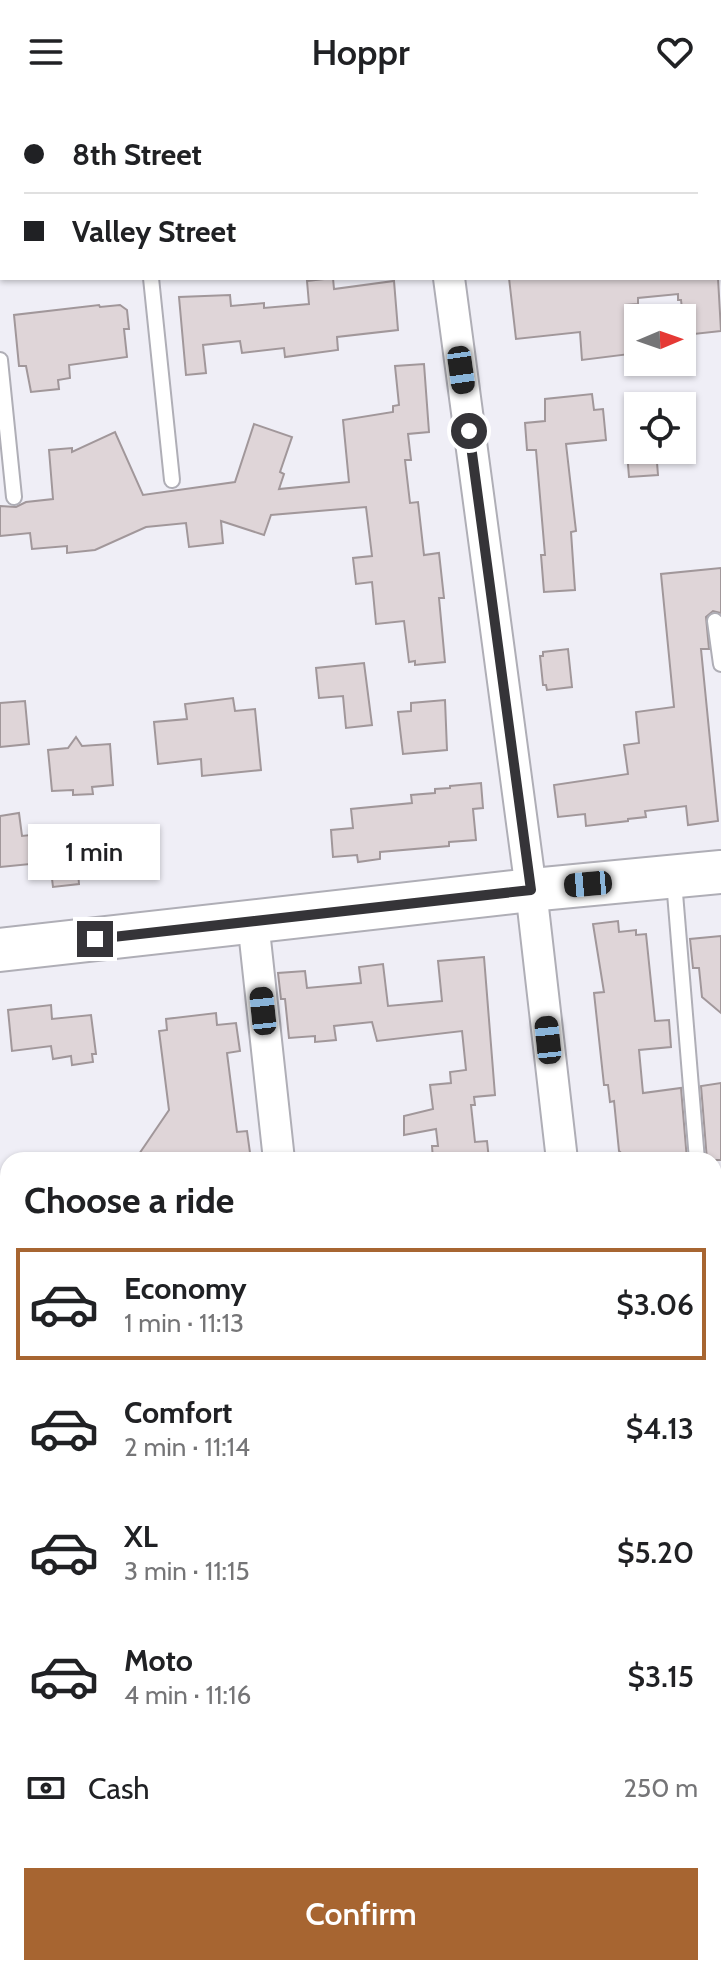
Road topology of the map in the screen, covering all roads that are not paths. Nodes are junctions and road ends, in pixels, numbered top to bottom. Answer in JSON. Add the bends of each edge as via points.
{"nodes":[{"id":1,"x":151,"y":280,"type":"edge"},
{"id":2,"x":449,"y":280,"type":"edge"},
{"id":3,"x":0,"y":360,"type":"edge"},
{"id":4,"x":172,"y":480,"type":"dead end"},
{"id":5,"x":14,"y":497,"type":"dead end"},
{"id":6,"x":715,"y":621,"type":"dead end"},
{"id":7,"x":721,"y":664,"type":"edge"},
{"id":8,"x":721,"y":872,"type":"edge"},
{"id":9,"x":674,"y":877,"type":"junction"},
{"id":10,"x":531,"y":890,"type":"junction"},
{"id":11,"x":253,"y":921,"type":"junction"},
{"id":12,"x":0,"y":950,"type":"edge"},
{"id":13,"x":278,"y":1152,"type":"edge"},
{"id":14,"x":561,"y":1152,"type":"edge"},
{"id":15,"x":696,"y":1152,"type":"edge"}],
"edges":[{"from":1,"to":4,"type":"lane"},
{"from":2,"to":10,"type":"street"},
{"from":3,"to":5,"type":"lane"},
{"from":6,"to":7,"type":"lane"},
{"from":8,"to":9,"type":"street"},
{"from":9,"to":10,"type":"street"},
{"from":9,"to":15,"type":"lane"},
{"from":10,"to":11,"type":"street"},
{"from":10,"to":14,"type":"street"},
{"from":11,"to":12,"type":"street"},
{"from":11,"to":13,"type":"street"}]}
